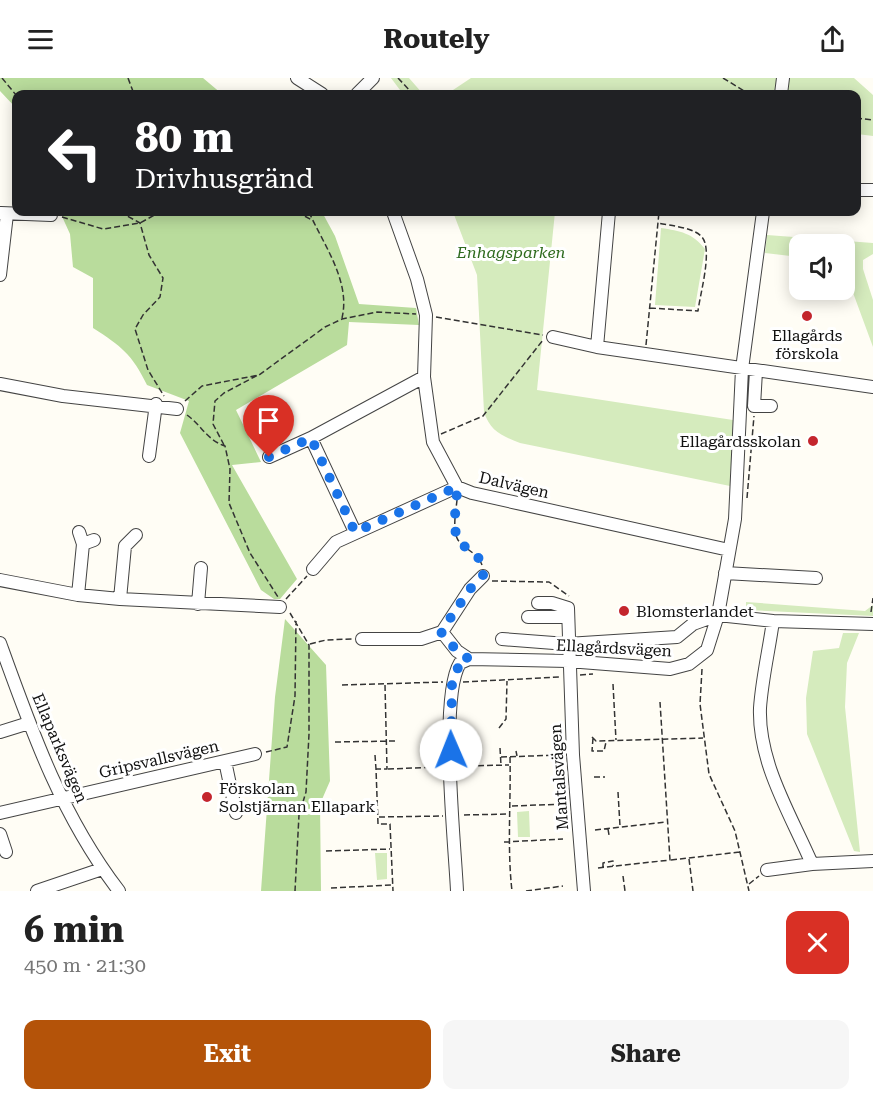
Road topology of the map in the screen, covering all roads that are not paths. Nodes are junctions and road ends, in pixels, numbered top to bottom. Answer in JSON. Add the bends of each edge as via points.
{"nodes":[{"id":1,"x":297,"y":78,"type":"edge"},
{"id":2,"x":373,"y":78,"type":"edge"},
{"id":3,"x":316,"y":90,"type":"edge"},
{"id":4,"x":361,"y":90,"type":"edge"},
{"id":5,"x":4,"y":214,"type":"edge"},
{"id":6,"x":394,"y":216,"type":"edge"},
{"id":7,"x":609,"y":216,"type":"edge"},
{"id":8,"x":762,"y":216,"type":"edge"},
{"id":9,"x":0,"y":274,"type":"edge"},
{"id":10,"x":550,"y":336,"type":"road end"},
{"id":11,"x":597,"y":347,"type":"junction"},
{"id":12,"x":742,"y":369,"type":"junction"},
{"id":13,"x":756,"y":371,"type":"junction"},
{"id":14,"x":424,"y":377,"type":"junction"},
{"id":15,"x":0,"y":384,"type":"edge"},
{"id":16,"x":873,"y":387,"type":"edge"},
{"id":17,"x":156,"y":404,"type":"junction"},
{"id":18,"x":771,"y":406,"type":"dead end"},
{"id":19,"x":174,"y":408,"type":"road end"},
{"id":20,"x":311,"y":438,"type":"junction"},
{"id":21,"x":149,"y":456,"type":"dead end"},
{"id":22,"x":269,"y":457,"type":"dead end"},
{"id":23,"x":457,"y":487,"type":"junction"},
{"id":24,"x":355,"y":532,"type":"junction"},
{"id":25,"x":136,"y":535,"type":"dead end"},
{"id":26,"x":85,"y":539,"type":"dead end"},
{"id":27,"x":729,"y":550,"type":"junction"},
{"id":28,"x":201,"y":568,"type":"dead end"},
{"id":29,"x":313,"y":569,"type":"road end"},
{"id":30,"x":725,"y":573,"type":"junction"},
{"id":31,"x":483,"y":576,"type":"road end"},
{"id":32,"x":816,"y":578,"type":"dead end"},
{"id":33,"x":0,"y":580,"type":"edge"},
{"id":34,"x":78,"y":595,"type":"junction"},
{"id":35,"x":120,"y":599,"type":"junction"},
{"id":36,"x":538,"y":603,"type":"dead end"},
{"id":37,"x":198,"y":604,"type":"junction"},
{"id":38,"x":281,"y":605,"type":"road end"},
{"id":39,"x":568,"y":612,"type":"junction"},
{"id":40,"x":718,"y":615,"type":"junction"},
{"id":41,"x":528,"y":617,"type":"dead end"},
{"id":42,"x":773,"y":621,"type":"junction"},
{"id":43,"x":872,"y":621,"type":"edge"},
{"id":44,"x":441,"y":632,"type":"junction"},
{"id":45,"x":362,"y":639,"type":"road end"},
{"id":46,"x":502,"y":639,"type":"dead end"},
{"id":47,"x":567,"y":644,"type":"junction"},
{"id":48,"x":1,"y":649,"type":"edge"},
{"id":49,"x":469,"y":659,"type":"junction"},
{"id":50,"x":568,"y":661,"type":"junction"},
{"id":51,"x":29,"y":723,"type":"junction"},
{"id":52,"x":0,"y":732,"type":"edge"},
{"id":53,"x":255,"y":754,"type":"road end"},
{"id":54,"x":225,"y":761,"type":"junction"},
{"id":55,"x":60,"y":798,"type":"junction"},
{"id":56,"x":0,"y":813,"type":"edge"},
{"id":57,"x":236,"y":813,"type":"dead end"},
{"id":58,"x":0,"y":834,"type":"edge"},
{"id":59,"x":6,"y":852,"type":"dead end"},
{"id":60,"x":873,"y":861,"type":"edge"},
{"id":61,"x":812,"y":864,"type":"junction"},
{"id":62,"x":102,"y":869,"type":"junction"},
{"id":63,"x":767,"y":870,"type":"road end"},
{"id":64,"x":59,"y":886,"type":"edge"},
{"id":65,"x":37,"y":891,"type":"edge"},
{"id":66,"x":119,"y":891,"type":"edge"},
{"id":67,"x":457,"y":891,"type":"edge"},
{"id":68,"x":584,"y":891,"type":"edge"}],
"edges":[{"from":1,"to":3,"type":"street"},
{"from":2,"to":4,"type":"street"},
{"from":5,"to":9,"type":"street"},
{"from":6,"to":14,"type":"street","via":[[426,315]]},
{"from":7,"to":11,"type":"street"},
{"from":8,"to":12,"type":"street","name":"Ellagårdsvägen"},
{"from":10,"to":11,"type":"street"},
{"from":11,"to":12,"type":"street"},
{"from":12,"to":13,"type":"street"},
{"from":12,"to":27,"type":"street","name":"Ellagårdsvägen","via":[[735,519]]},
{"from":13,"to":16,"type":"street"},
{"from":13,"to":18,"type":"street","via":[[754,406]]},
{"from":14,"to":20,"type":"street"},
{"from":14,"to":23,"type":"street","via":[[432,438]]},
{"from":15,"to":17,"type":"street","via":[[63,396]]},
{"from":17,"to":19,"type":"street"},
{"from":17,"to":21,"type":"street"},
{"from":20,"to":22,"type":"street"},
{"from":20,"to":24,"type":"street"},
{"from":23,"to":24,"type":"street","name":"Dalvägen"},
{"from":23,"to":27,"type":"street","name":"Dalvägen"},
{"from":24,"to":29,"type":"street","name":"Dalvägen","via":[[336,542]]},
{"from":25,"to":35,"type":"street","via":[[125,546]]},
{"from":26,"to":34,"type":"street"},
{"from":27,"to":30,"type":"street","name":"Ellagårdsvägen"},
{"from":28,"to":37,"type":"street"},
{"from":30,"to":32,"type":"street"},
{"from":30,"to":40,"type":"street","name":"Ellagårdsvägen"},
{"from":31,"to":44,"type":"street"},
{"from":33,"to":34,"type":"street"},
{"from":34,"to":35,"type":"street"},
{"from":35,"to":37,"type":"street"},
{"from":36,"to":39,"type":"street","via":[[552,603]]},
{"from":37,"to":38,"type":"street"},
{"from":39,"to":41,"type":"street"},
{"from":39,"to":47,"type":"street","name":"Mantalsvägen"},
{"from":40,"to":42,"type":"street"},
{"from":40,"to":47,"type":"street","via":[[693,624],[677,637]]},
{"from":40,"to":50,"type":"street","name":"Ellagårdsvägen","via":[[707,650],[679,668]]},
{"from":42,"to":43,"type":"street"},
{"from":42,"to":61,"type":"street","via":[[760,708],[761,729],[772,776]]},
{"from":44,"to":45,"type":"street","via":[[421,639]]},
{"from":44,"to":49,"type":"street"},
{"from":46,"to":47,"type":"street"},
{"from":47,"to":50,"type":"street","name":"Mantalsvägen"},
{"from":48,"to":51,"type":"street","name":"Ellaparksvägen"},
{"from":49,"to":50,"type":"street","name":"Ellagårdsvägen"},
{"from":49,"to":67,"type":"street","via":[[460,663],[452,682],[450,729]]},
{"from":50,"to":68,"type":"street","name":"Mantalsvägen"},
{"from":51,"to":52,"type":"street"},
{"from":51,"to":55,"type":"street","name":"Ellaparksvägen"},
{"from":53,"to":54,"type":"street","name":"Gripsvallsvägen"},
{"from":54,"to":55,"type":"street","name":"Gripsvallsvägen"},
{"from":54,"to":57,"type":"street"},
{"from":55,"to":56,"type":"street","name":"Gripsvallsvägen"},
{"from":55,"to":62,"type":"street","name":"Ellaparksvägen"},
{"from":58,"to":59,"type":"street"},
{"from":60,"to":61,"type":"street"},
{"from":61,"to":63,"type":"street"},
{"from":62,"to":64,"type":"street"},
{"from":62,"to":66,"type":"street","name":"Ellaparksvägen"},
{"from":64,"to":65,"type":"street"}]}
